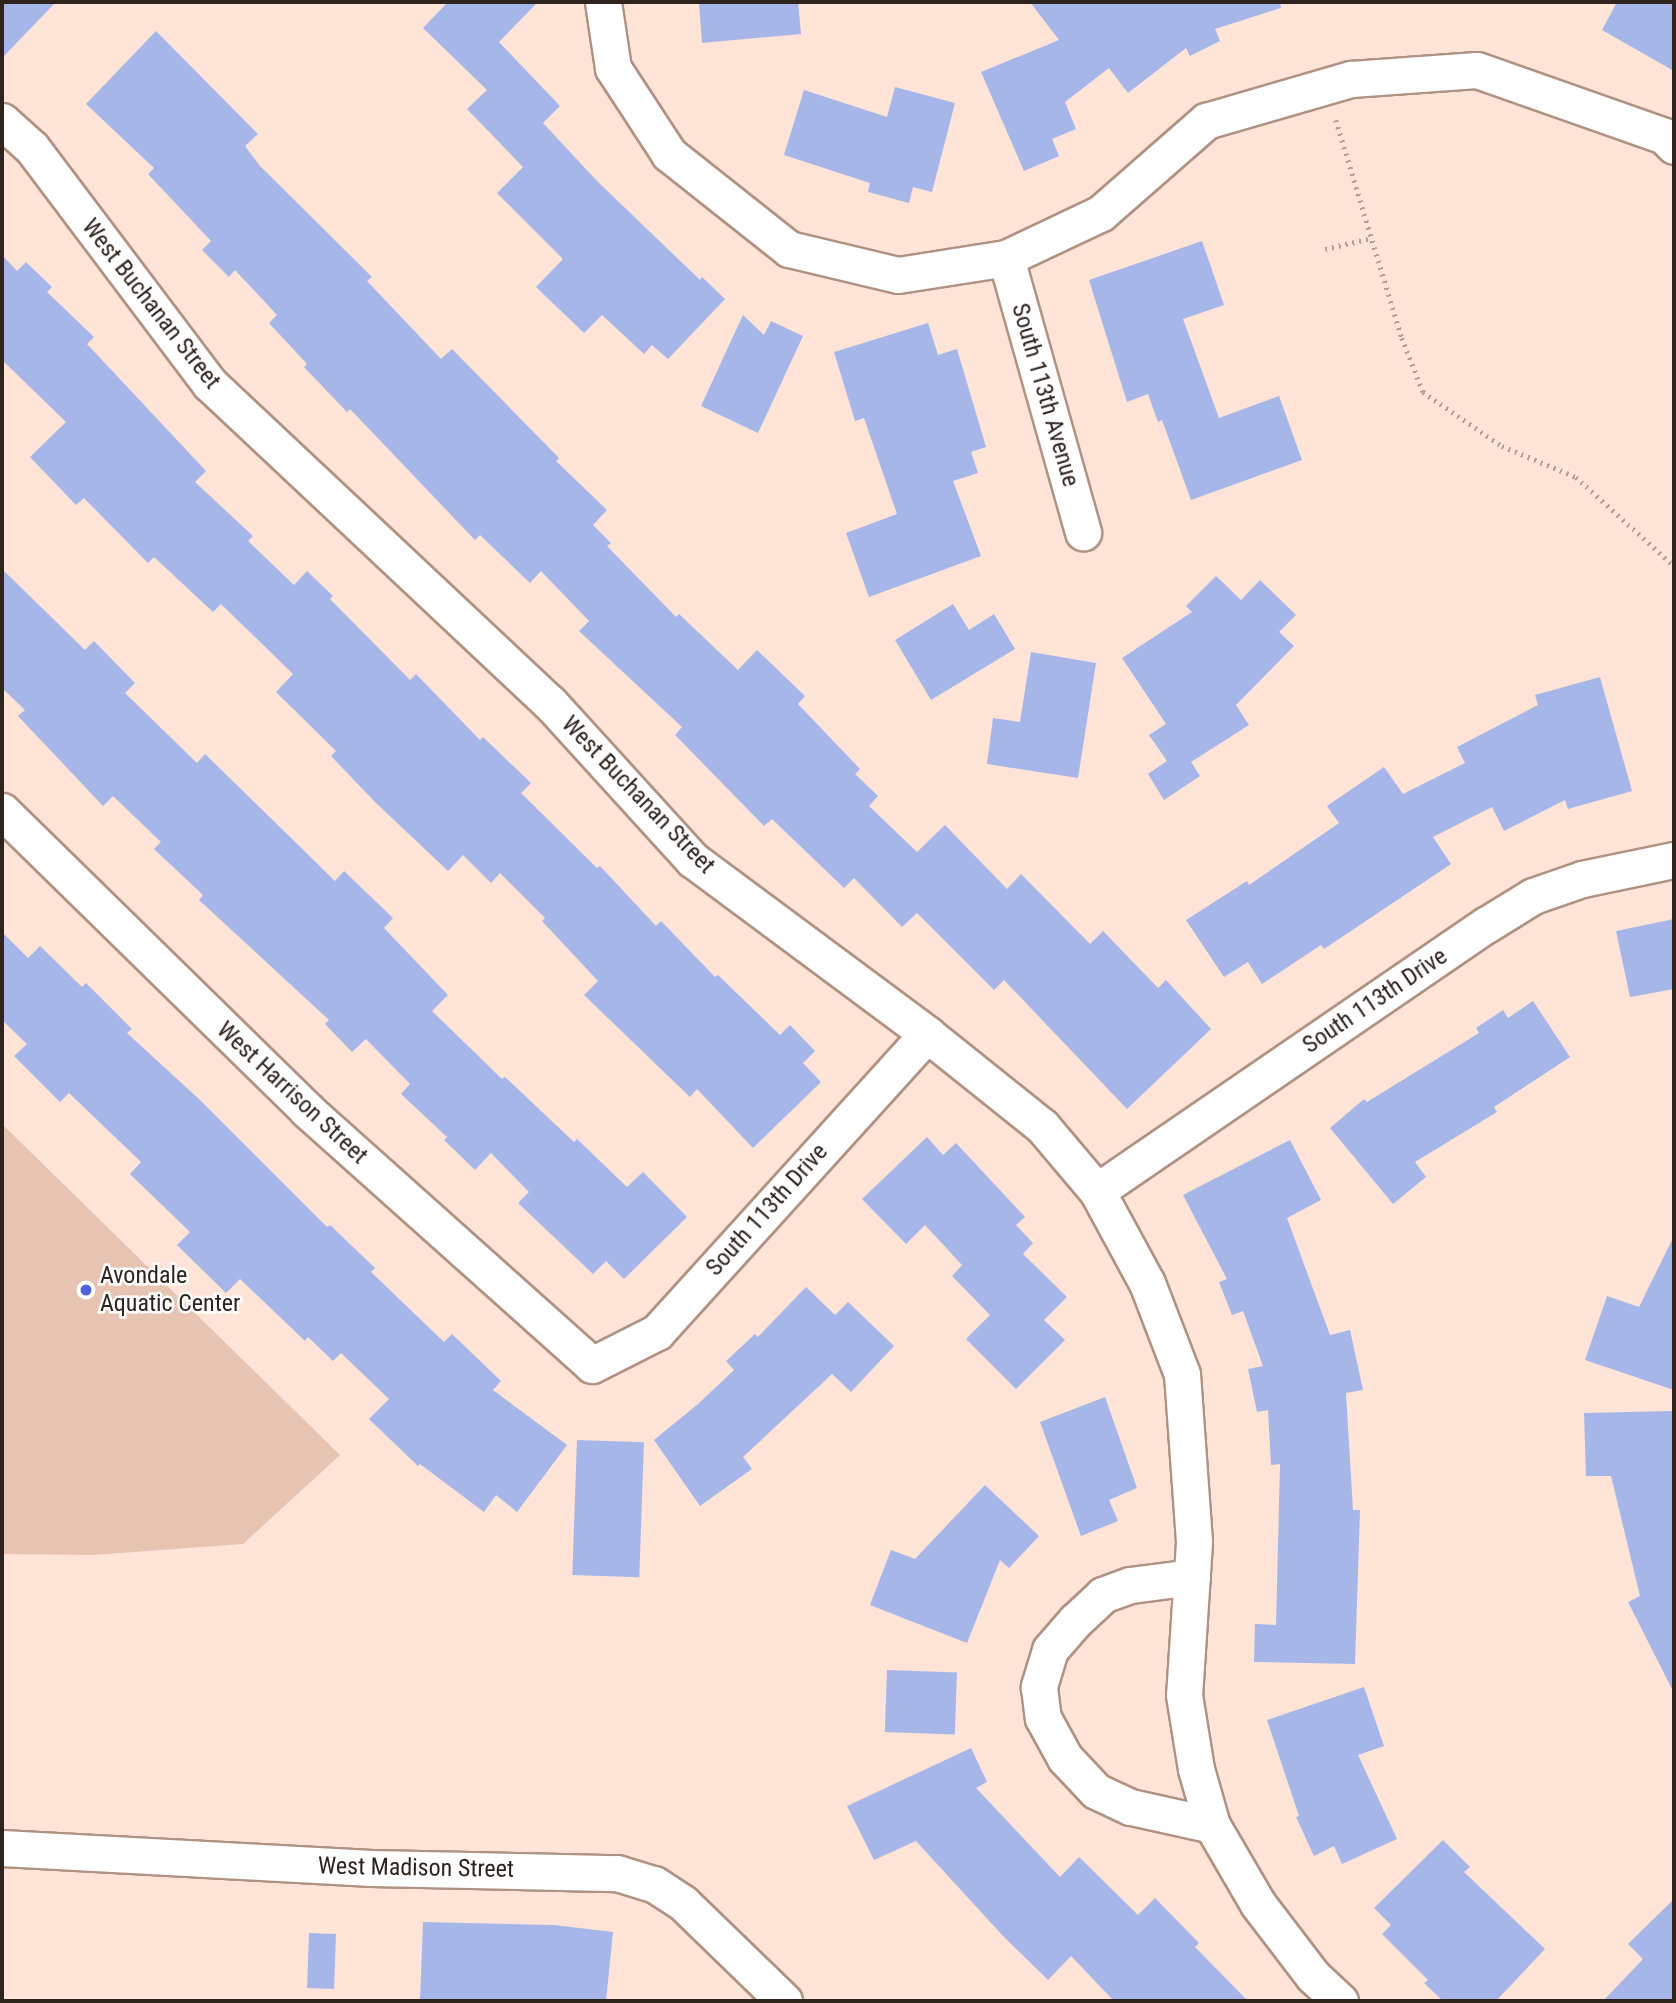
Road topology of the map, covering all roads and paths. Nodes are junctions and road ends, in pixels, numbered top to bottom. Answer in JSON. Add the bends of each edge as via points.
{"nodes":[{"id":1,"x":603,"y":2,"type":"edge"},
{"id":2,"x":1328,"y":86,"type":"junction"},
{"id":3,"x":2,"y":121,"type":"edge"},
{"id":4,"x":1674,"y":146,"type":"edge"},
{"id":5,"x":1372,"y":237,"type":"junction"},
{"id":6,"x":1325,"y":248,"type":"dead end"},
{"id":7,"x":1006,"y":258,"type":"junction"},
{"id":8,"x":1083,"y":532,"type":"dead end"},
{"id":9,"x":1674,"y":566,"type":"edge"},
{"id":10,"x":2,"y":811,"type":"edge"},
{"id":11,"x":1674,"y":860,"type":"edge"},
{"id":12,"x":927,"y":1034,"type":"junction"},
{"id":13,"x":1097,"y":1191,"type":"junction"},
{"id":14,"x":592,"y":1365,"type":"joint"},
{"id":15,"x":1192,"y":1577,"type":"junction"},
{"id":16,"x":1212,"y":1825,"type":"junction"},
{"id":17,"x":2,"y":1848,"type":"edge"},
{"id":18,"x":784,"y":2001,"type":"edge"},
{"id":19,"x":1340,"y":2001,"type":"edge"}],
"edges":[{"from":1,"to":7,"type":"street","via":[[613,68],[668,154],[789,249],[898,275]]},
{"from":2,"to":4,"type":"street","via":[[1351,79],[1477,70],[1664,136]]},
{"from":2,"to":5,"type":"path"},
{"from":2,"to":7,"type":"street","via":[[1206,121],[1101,213]]},
{"from":3,"to":12,"type":"street","name":"West Buchanan Street","via":[[32,148],[209,384],[550,702],[693,859]]},
{"from":5,"to":6,"type":"path"},
{"from":5,"to":9,"type":"path","via":[[1423,392],[1502,446],[1576,477]]},
{"from":7,"to":8,"type":"street","name":"South 113th Avenue"},
{"from":10,"to":14,"type":"street","name":"West Harrison Street","via":[[307,1110]]},
{"from":11,"to":13,"type":"street","name":"South 113th Drive","via":[[1583,879],[1533,897]]},
{"from":12,"to":13,"type":"street","name":"West Buchanan Street","via":[[1042,1126]]},
{"from":12,"to":14,"type":"street","name":"South 113th Drive","via":[[657,1332]]},
{"from":13,"to":15,"type":"street","name":"West Buchanan Street","via":[[1147,1283],[1182,1374],[1194,1542]]},
{"from":15,"to":16,"type":"street","name":"West Buchanan Street","via":[[1184,1695],[1196,1769]]},
{"from":15,"to":16,"type":"street","via":[[1130,1585],[1103,1595],[1050,1650],[1039,1688],[1043,1718],[1065,1758],[1096,1791],[1131,1807]]},
{"from":16,"to":19,"type":"street","name":"West Buchanan Street","via":[[1258,1905],[1313,1976]]},
{"from":17,"to":18,"type":"street","name":"West Madison Street","via":[[358,1868],[617,1873],[654,1884],[683,1902]]}]}
